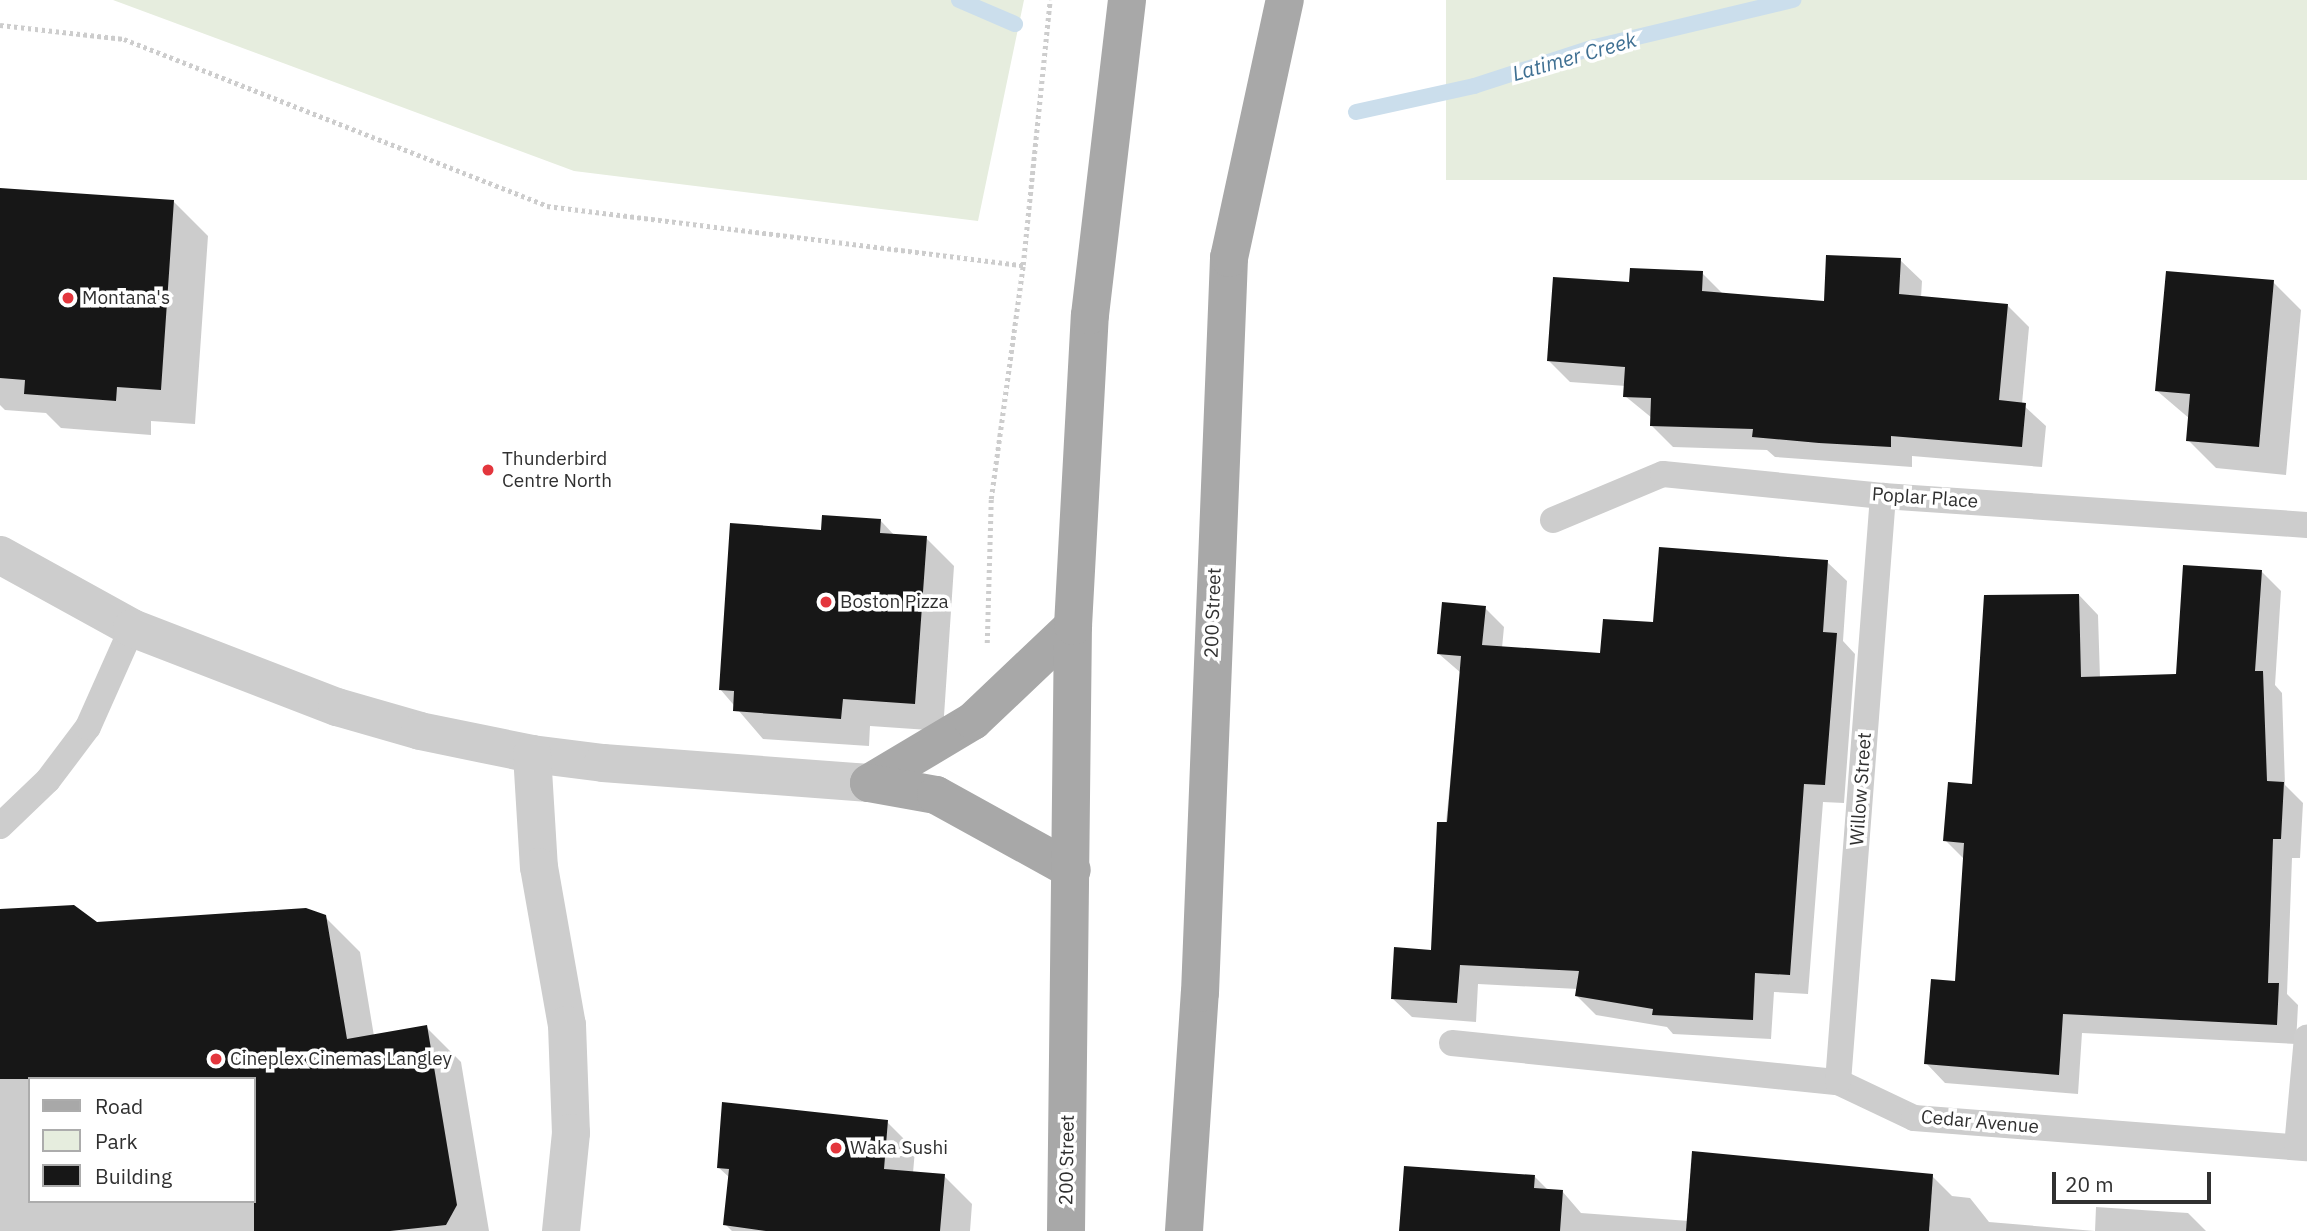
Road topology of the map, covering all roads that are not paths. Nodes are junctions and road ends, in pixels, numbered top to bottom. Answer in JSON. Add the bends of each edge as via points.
{"nodes":[{"id":1,"x":1127,"y":0,"type":"edge"},
{"id":2,"x":1285,"y":0,"type":"edge"},
{"id":3,"x":1883,"y":496,"type":"junction"},
{"id":4,"x":1553,"y":520,"type":"dead end"},
{"id":5,"x":2307,"y":524,"type":"edge"},
{"id":6,"x":0,"y":555,"type":"edge"},
{"id":7,"x":1073,"y":626,"type":"junction"},
{"id":8,"x":132,"y":628,"type":"junction"},
{"id":9,"x":532,"y":754,"type":"junction"},
{"id":10,"x":869,"y":783,"type":"junction"},
{"id":11,"x":0,"y":826,"type":"edge"},
{"id":12,"x":1072,"y":870,"type":"junction"},
{"id":13,"x":2307,"y":1037,"type":"edge"},
{"id":14,"x":1452,"y":1043,"type":"dead end"},
{"id":15,"x":1838,"y":1082,"type":"junction"},
{"id":16,"x":2302,"y":1147,"type":"edge"},
{"id":17,"x":561,"y":1231,"type":"edge"},
{"id":18,"x":1066,"y":1231,"type":"edge"},
{"id":19,"x":1184,"y":1231,"type":"edge"}],
"edges":[{"from":1,"to":7,"type":"main road","name":"200 Street","via":[[1090,315]]},
{"from":2,"to":19,"type":"main road","name":"200 Street","via":[[1228,258],[1200,993]]},
{"from":3,"to":4,"type":"lane","name":"Poplar Place","via":[[1663,474]]},
{"from":3,"to":5,"type":"lane","name":"Poplar Place"},
{"from":3,"to":15,"type":"lane","name":"Willow Street"},
{"from":6,"to":8,"type":"street"},
{"from":7,"to":10,"type":"main road","via":[[974,721]]},
{"from":7,"to":12,"type":"main road","name":"200 Street"},
{"from":8,"to":9,"type":"street","via":[[337,707],[421,731]]},
{"from":8,"to":11,"type":"lane","via":[[88,727],[48,780]]},
{"from":9,"to":10,"type":"street"},
{"from":9,"to":17,"type":"street","via":[[540,867],[567,1025],[572,1133]]},
{"from":10,"to":12,"type":"main road","via":[[936,795]]},
{"from":12,"to":18,"type":"main road","name":"200 Street"},
{"from":13,"to":16,"type":"lane"},
{"from":14,"to":15,"type":"lane","name":"Cedar Avenue"},
{"from":15,"to":16,"type":"lane","name":"Cedar Avenue","via":[[1914,1118]]}]}
